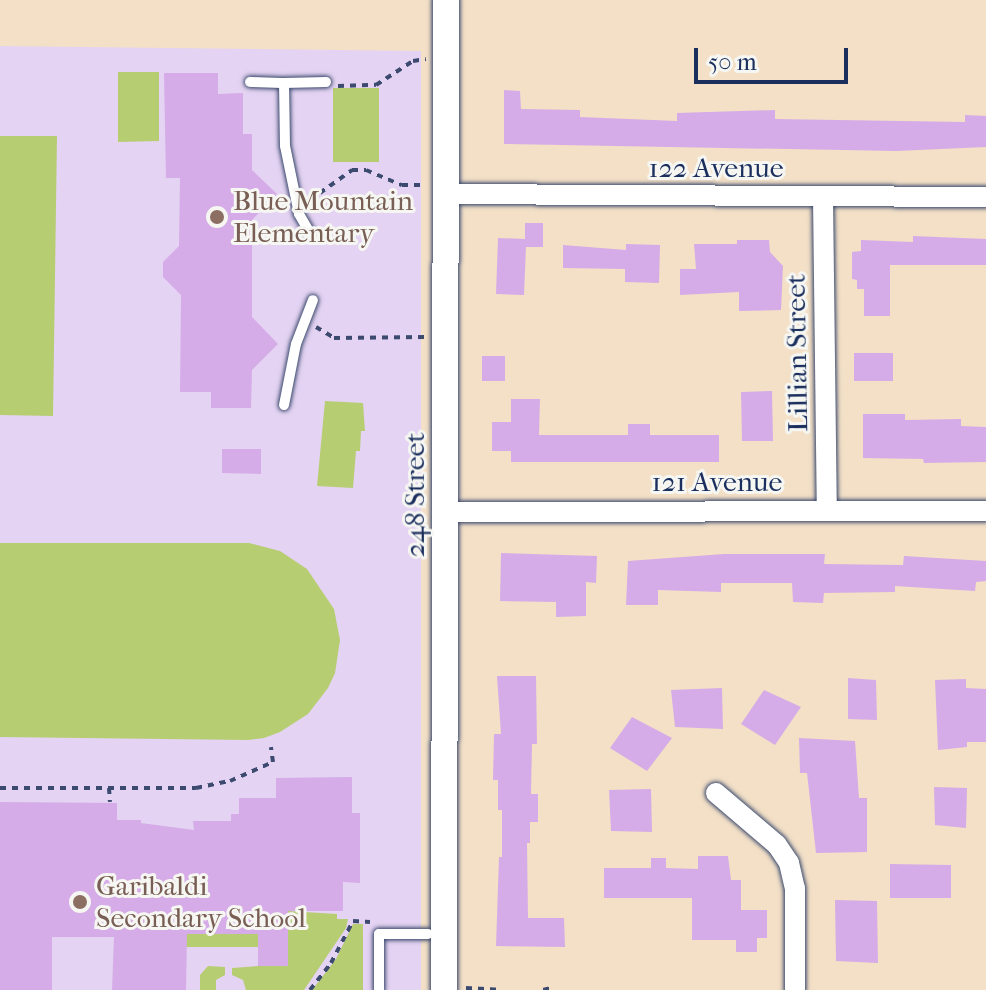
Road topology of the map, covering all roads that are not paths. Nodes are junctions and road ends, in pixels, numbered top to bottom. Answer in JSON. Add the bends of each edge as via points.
{"nodes":[{"id":1,"x":446,"y":0,"type":"edge"},
{"id":2,"x":250,"y":82,"type":"dead end"},
{"id":3,"x":326,"y":82,"type":"road end"},
{"id":4,"x":284,"y":83,"type":"junction"},
{"id":5,"x":437,"y":190,"type":"junction"},
{"id":6,"x":823,"y":197,"type":"junction"},
{"id":7,"x":986,"y":197,"type":"edge"},
{"id":8,"x":310,"y":233,"type":"dead end"},
{"id":9,"x":313,"y":300,"type":"dead end"},
{"id":10,"x":284,"y":405,"type":"dead end"},
{"id":11,"x":827,"y":509,"type":"junction"},
{"id":12,"x":986,"y":511,"type":"edge"},
{"id":13,"x":447,"y":512,"type":"junction"},
{"id":14,"x":716,"y":793,"type":"dead end"},
{"id":15,"x":428,"y":934,"type":"dead end"},
{"id":16,"x":379,"y":990,"type":"edge"},
{"id":17,"x":444,"y":990,"type":"edge"},
{"id":18,"x":795,"y":990,"type":"edge"}],
"edges":[{"from":1,"to":5,"type":"street","name":"248 Street"},
{"from":2,"to":4,"type":"lane"},
{"from":3,"to":4,"type":"lane"},
{"from":4,"to":8,"type":"lane","via":[[285,146],[298,208]]},
{"from":5,"to":6,"type":"street","name":"122 Avenue"},
{"from":5,"to":13,"type":"street","name":"248 Street"},
{"from":6,"to":7,"type":"street","name":"122 Avenue"},
{"from":6,"to":11,"type":"street","name":"Lillian Street"},
{"from":9,"to":10,"type":"lane"},
{"from":11,"to":12,"type":"street","name":"121 Avenue"},
{"from":11,"to":13,"type":"street","name":"121 Avenue"},
{"from":13,"to":17,"type":"street","name":"248 Street"},
{"from":14,"to":18,"type":"street","via":[[777,845],[789,863],[795,888]]},
{"from":15,"to":16,"type":"lane","via":[[379,934]]}]}
